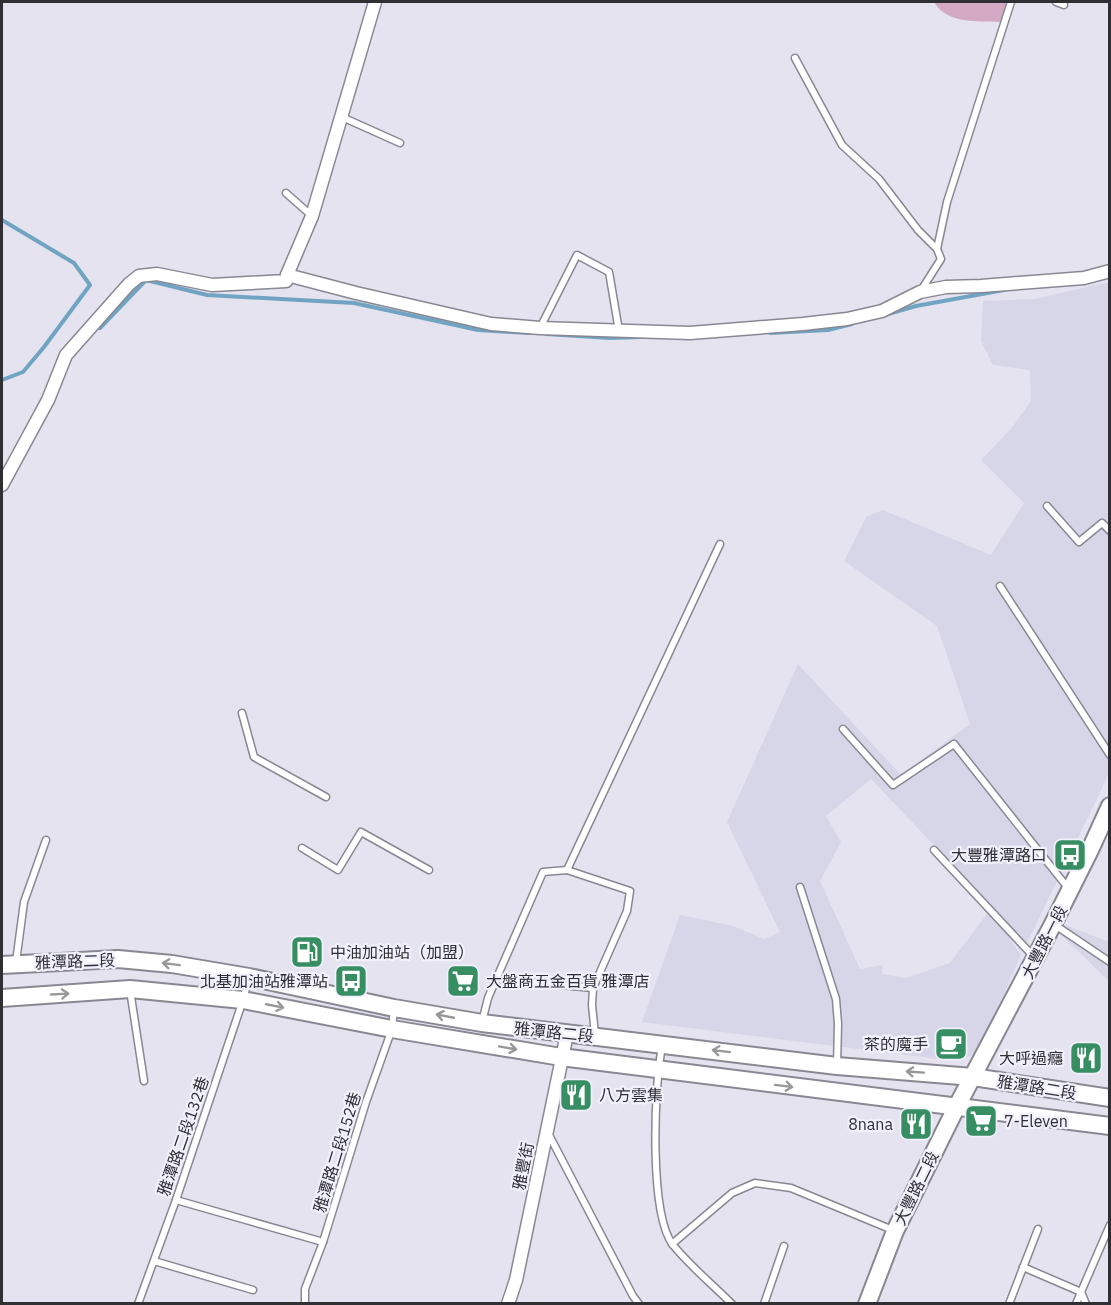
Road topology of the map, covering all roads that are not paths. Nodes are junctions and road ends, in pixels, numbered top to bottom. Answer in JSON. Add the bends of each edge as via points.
{"nodes":[{"id":1,"x":375,"y":2,"type":"edge"},
{"id":2,"x":1011,"y":2,"type":"edge"},
{"id":3,"x":1056,"y":2,"type":"edge"},
{"id":4,"x":1064,"y":5,"type":"dead end"},
{"id":5,"x":795,"y":58,"type":"dead end"},
{"id":6,"x":342,"y":117,"type":"junction"},
{"id":7,"x":400,"y":143,"type":"dead end"},
{"id":8,"x":286,"y":193,"type":"dead end"},
{"id":9,"x":312,"y":216,"type":"junction"},
{"id":10,"x":937,"y":249,"type":"junction"},
{"id":11,"x":1110,"y":271,"type":"edge"},
{"id":12,"x":287,"y":275,"type":"junction"},
{"id":13,"x":920,"y":292,"type":"junction"},
{"id":14,"x":540,"y":328,"type":"junction"},
{"id":15,"x":620,"y":332,"type":"junction"},
{"id":16,"x":2,"y":485,"type":"edge"},
{"id":17,"x":1047,"y":506,"type":"dead end"},
{"id":18,"x":1110,"y":531,"type":"edge"},
{"id":19,"x":720,"y":544,"type":"dead end"},
{"id":20,"x":1000,"y":586,"type":"dead end"},
{"id":21,"x":242,"y":713,"type":"dead end"},
{"id":22,"x":843,"y":729,"type":"dead end"},
{"id":23,"x":1110,"y":755,"type":"edge"},
{"id":24,"x":326,"y":797,"type":"dead end"},
{"id":25,"x":1110,"y":806,"type":"edge"},
{"id":26,"x":46,"y":840,"type":"dead end"},
{"id":27,"x":302,"y":848,"type":"dead end"},
{"id":28,"x":934,"y":850,"type":"dead end"},
{"id":29,"x":429,"y":870,"type":"dead end"},
{"id":30,"x":567,"y":870,"type":"junction"},
{"id":31,"x":800,"y":887,"type":"dead end"},
{"id":32,"x":1070,"y":890,"type":"junction"},
{"id":33,"x":1053,"y":924,"type":"junction"},
{"id":34,"x":1036,"y":959,"type":"junction"},
{"id":35,"x":1110,"y":962,"type":"edge"},
{"id":36,"x":9,"y":964,"type":"edge"},
{"id":37,"x":249,"y":976,"type":"junction"},
{"id":38,"x":497,"y":979,"type":"junction"},
{"id":39,"x":593,"y":988,"type":"junction"},
{"id":40,"x":130,"y":989,"type":"junction"},
{"id":41,"x":2,"y":998,"type":"edge"},
{"id":42,"x":243,"y":1000,"type":"junction"},
{"id":43,"x":394,"y":1008,"type":"junction"},
{"id":44,"x":482,"y":1023,"type":"junction"},
{"id":45,"x":392,"y":1029,"type":"junction"},
{"id":46,"x":567,"y":1034,"type":"junction"},
{"id":47,"x":596,"y":1036,"type":"junction"},
{"id":48,"x":663,"y":1044,"type":"junction"},
{"id":49,"x":561,"y":1057,"type":"junction"},
{"id":50,"x":837,"y":1066,"type":"junction"},
{"id":51,"x":657,"y":1070,"type":"junction"},
{"id":52,"x":974,"y":1077,"type":"junction"},
{"id":53,"x":144,"y":1081,"type":"dead end"},
{"id":54,"x":1110,"y":1098,"type":"edge"},
{"id":55,"x":956,"y":1108,"type":"junction"},
{"id":56,"x":1110,"y":1126,"type":"edge"},
{"id":57,"x":547,"y":1130,"type":"junction"},
{"id":58,"x":176,"y":1200,"type":"junction"},
{"id":59,"x":1110,"y":1225,"type":"edge"},
{"id":60,"x":1038,"y":1229,"type":"dead end"},
{"id":61,"x":895,"y":1231,"type":"junction"},
{"id":62,"x":323,"y":1242,"type":"junction"},
{"id":63,"x":672,"y":1244,"type":"junction"},
{"id":64,"x":784,"y":1246,"type":"dead end"},
{"id":65,"x":153,"y":1261,"type":"junction"},
{"id":66,"x":1023,"y":1267,"type":"junction"},
{"id":67,"x":253,"y":1290,"type":"dead end"},
{"id":68,"x":1081,"y":1292,"type":"junction"},
{"id":69,"x":138,"y":1304,"type":"edge"},
{"id":70,"x":305,"y":1304,"type":"edge"},
{"id":71,"x":508,"y":1304,"type":"edge"},
{"id":72,"x":639,"y":1304,"type":"edge"},
{"id":73,"x":732,"y":1304,"type":"edge"},
{"id":74,"x":764,"y":1304,"type":"edge"},
{"id":75,"x":867,"y":1304,"type":"edge"},
{"id":76,"x":1009,"y":1304,"type":"edge"},
{"id":77,"x":1076,"y":1304,"type":"edge"},
{"id":78,"x":1086,"y":1304,"type":"edge"}],
"edges":[{"from":1,"to":6,"type":"street"},
{"from":2,"to":10,"type":"lane","via":[[947,202]]},
{"from":3,"to":4,"type":"lane"},
{"from":5,"to":10,"type":"lane","via":[[842,145],[879,179]]},
{"from":6,"to":7,"type":"lane"},
{"from":6,"to":9,"type":"street"},
{"from":8,"to":9,"type":"lane"},
{"from":9,"to":12,"type":"street"},
{"from":10,"to":13,"type":"lane","via":[[941,259]]},
{"from":11,"to":13,"type":"street","via":[[1084,278]]},
{"from":12,"to":14,"type":"street","via":[[491,324]]},
{"from":12,"to":16,"type":"street","via":[[286,281],[212,285],[157,274],[139,276],[66,355],[48,400]]},
{"from":13,"to":15,"type":"street","via":[[882,311],[836,320],[690,333]]},
{"from":14,"to":15,"type":"street"},
{"from":14,"to":15,"type":"lane","via":[[577,255],[609,272]]},
{"from":17,"to":18,"type":"lane","via":[[1079,542],[1102,523]]},
{"from":19,"to":30,"type":"lane"},
{"from":20,"to":23,"type":"lane"},
{"from":21,"to":24,"type":"lane","via":[[254,757]]},
{"from":22,"to":32,"type":"lane","via":[[893,785],[954,744]]},
{"from":25,"to":32,"type":"street","name":"大豐路一段"},
{"from":26,"to":36,"type":"lane","via":[[24,902]]},
{"from":27,"to":29,"type":"lane","via":[[338,870],[361,832]]},
{"from":28,"to":34,"type":"lane"},
{"from":30,"to":38,"type":"lane","via":[[543,872]]},
{"from":30,"to":39,"type":"lane","via":[[630,891],[627,911]]},
{"from":31,"to":50,"type":"lane","via":[[836,999]]},
{"from":32,"to":33,"type":"street","name":"大豐路一段"},
{"from":33,"to":34,"type":"street","name":"大豐路一段"},
{"from":33,"to":35,"type":"lane"},
{"from":34,"to":52,"type":"street","name":"大豐路一段"},
{"from":37,"to":36,"type":"street","name":"雅潭路二段","one_way":true,"via":[[118,958]]},
{"from":37,"to":42,"type":"lane","name":"雅潭路二段132巷"},
{"from":37,"to":43,"type":"street","name":"雅潭路二段"},
{"from":38,"to":39,"type":"lane"},
{"from":38,"to":44,"type":"lane"},
{"from":39,"to":47,"type":"lane"},
{"from":41,"to":40,"type":"street","name":"雅潭路二段","one_way":true},
{"from":40,"to":42,"type":"street","name":"雅潭路二段"},
{"from":40,"to":53,"type":"lane"},
{"from":42,"to":45,"type":"street","name":"雅潭路二段","one_way":true},
{"from":42,"to":58,"type":"lane","name":"雅潭路二段132巷"},
{"from":44,"to":43,"type":"street","name":"雅潭路二段","one_way":true},
{"from":43,"to":45,"type":"lane","name":"雅潭路二段152巷"},
{"from":44,"to":46,"type":"street","name":"雅潭路二段"},
{"from":45,"to":49,"type":"street","name":"雅潭路二段","one_way":true},
{"from":45,"to":62,"type":"lane","name":"雅潭路二段152巷"},
{"from":46,"to":47,"type":"street","name":"雅潭路二段"},
{"from":46,"to":49,"type":"street","name":"雅豐街"},
{"from":47,"to":48,"type":"street","name":"雅潭路二段"},
{"from":50,"to":48,"type":"street","name":"雅潭路二段","one_way":true},
{"from":48,"to":51,"type":"lane"},
{"from":49,"to":51,"type":"street","name":"雅潭路二段"},
{"from":49,"to":57,"type":"street","name":"雅豐街"},
{"from":52,"to":50,"type":"street","name":"雅潭路二段","one_way":true},
{"from":51,"to":55,"type":"street","name":"雅潭路二段","one_way":true},
{"from":51,"to":63,"type":"lane","via":[[657,1191]]},
{"from":52,"to":54,"type":"street","name":"雅潭路二段"},
{"from":52,"to":55,"type":"street","name":"大豐路二段"},
{"from":55,"to":56,"type":"street","name":"雅潭路二段"},
{"from":55,"to":61,"type":"street","name":"大豐路二段"},
{"from":57,"to":71,"type":"street","name":"雅豐街"},
{"from":57,"to":72,"type":"lane"},
{"from":58,"to":62,"type":"lane"},
{"from":58,"to":65,"type":"lane","name":"雅潭路二段132巷"},
{"from":59,"to":68,"type":"lane"},
{"from":60,"to":66,"type":"lane"},
{"from":61,"to":63,"type":"lane","via":[[791,1188],[755,1183],[732,1193]]},
{"from":61,"to":75,"type":"street","name":"大豐路二段"},
{"from":62,"to":70,"type":"lane","name":"雅潭路二段152巷","via":[[305,1289]]},
{"from":63,"to":73,"type":"lane"},
{"from":64,"to":74,"type":"lane"},
{"from":65,"to":67,"type":"lane"},
{"from":65,"to":69,"type":"lane","name":"雅潭路二段132巷"},
{"from":66,"to":68,"type":"lane"},
{"from":66,"to":76,"type":"lane"},
{"from":68,"to":77,"type":"lane"},
{"from":68,"to":78,"type":"lane"}]}
